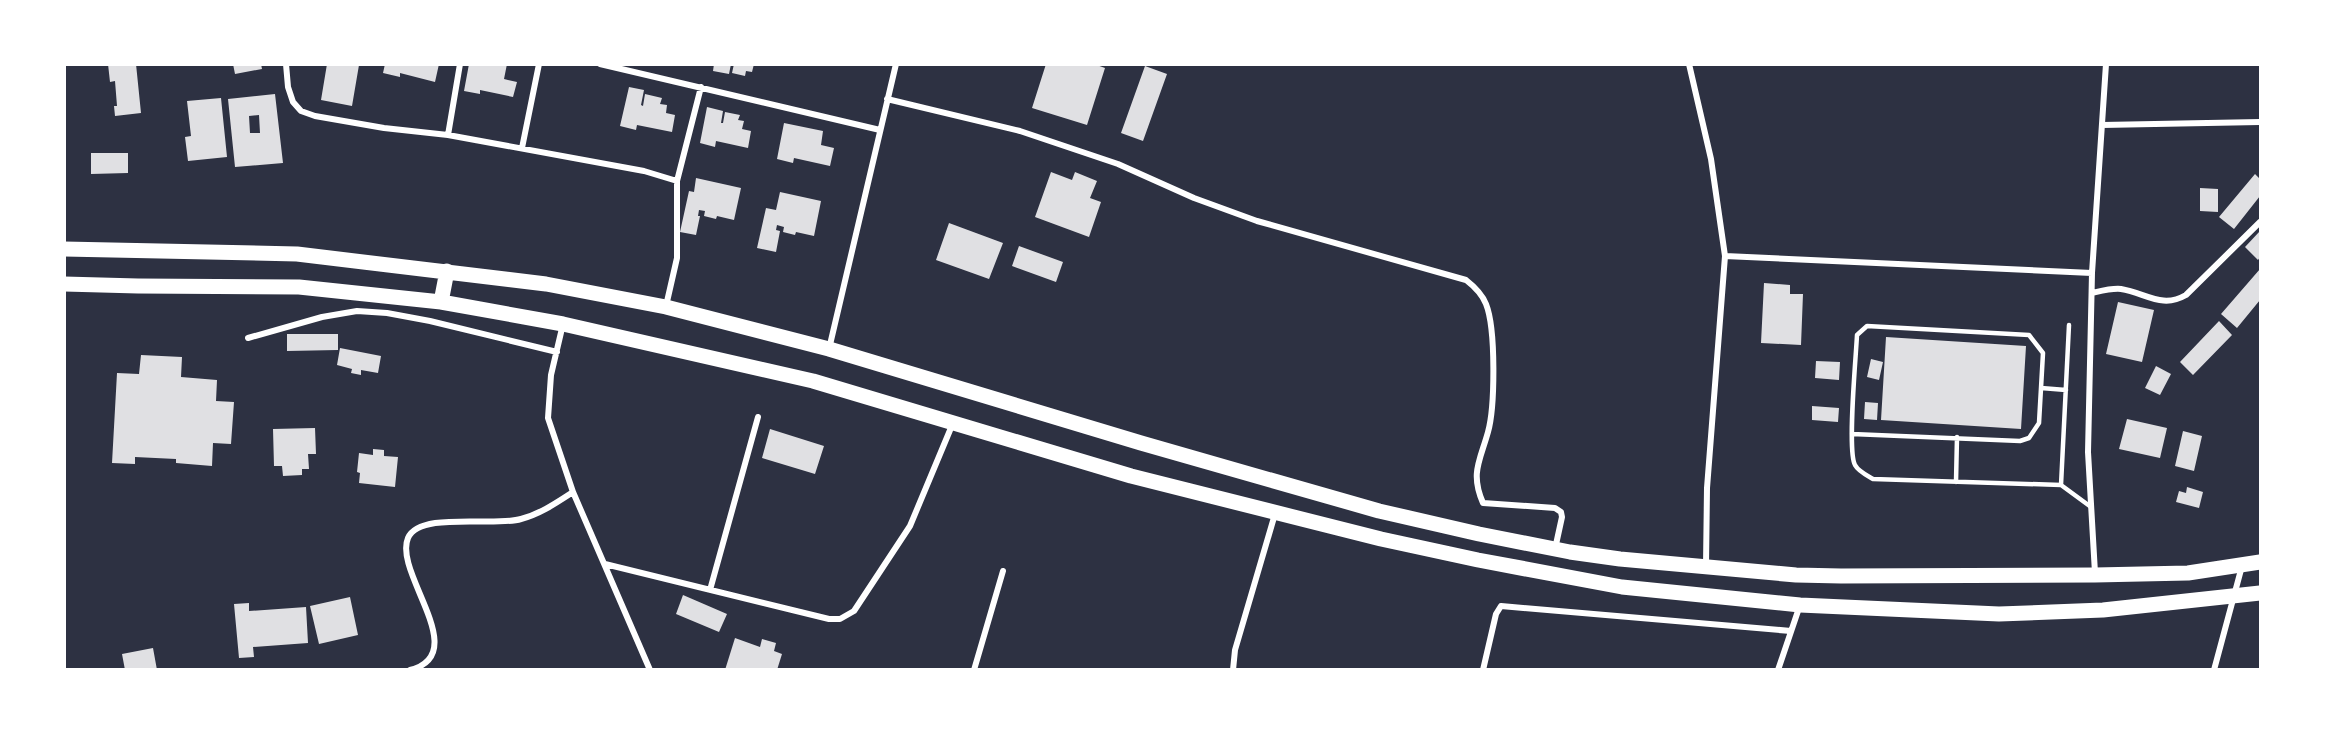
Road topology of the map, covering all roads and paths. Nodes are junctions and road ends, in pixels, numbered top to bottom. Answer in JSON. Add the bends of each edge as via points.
{"nodes":[{"id":1,"x":286,"y":64,"type":"edge"},
{"id":2,"x":460,"y":64,"type":"edge"},
{"id":3,"x":539,"y":64,"type":"edge"},
{"id":4,"x":600,"y":64,"type":"edge"},
{"id":5,"x":896,"y":64,"type":"edge"},
{"id":6,"x":1689,"y":64,"type":"edge"},
{"id":7,"x":2106,"y":64,"type":"edge"},
{"id":8,"x":701,"y":87,"type":"junction"},
{"id":9,"x":887,"y":99,"type":"junction"},
{"id":10,"x":2260,"y":122,"type":"edge"},
{"id":11,"x":2102,"y":125,"type":"junction"},
{"id":12,"x":880,"y":130,"type":"junction"},
{"id":13,"x":448,"y":135,"type":"junction"},
{"id":14,"x":522,"y":148,"type":"junction"},
{"id":15,"x":677,"y":181,"type":"junction"},
{"id":16,"x":2260,"y":222,"type":"edge"},
{"id":17,"x":64,"y":249,"type":"edge"},
{"id":18,"x":1725,"y":256,"type":"junction"},
{"id":19,"x":447,"y":272,"type":"junction"},
{"id":20,"x":2092,"y":273,"type":"junction"},
{"id":21,"x":64,"y":284,"type":"edge"},
{"id":22,"x":2092,"y":293,"type":"junction"},
{"id":23,"x":441,"y":302,"type":"junction"},
{"id":24,"x":666,"y":307,"type":"junction"},
{"id":25,"x":563,"y":324,"type":"junction"},
{"id":26,"x":2069,"y":325,"type":"dead end"},
{"id":27,"x":248,"y":338,"type":"dead end"},
{"id":28,"x":829,"y":349,"type":"junction"},
{"id":29,"x":558,"y":352,"type":"junction"},
{"id":30,"x":2041,"y":388,"type":"junction"},
{"id":31,"x":2066,"y":390,"type":"junction"},
{"id":32,"x":758,"y":417,"type":"dead end"},
{"id":33,"x":953,"y":423,"type":"junction"},
{"id":34,"x":1852,"y":434,"type":"junction"},
{"id":35,"x":1957,"y":437,"type":"junction"},
{"id":36,"x":1956,"y":482,"type":"junction"},
{"id":37,"x":2061,"y":485,"type":"junction"},
{"id":38,"x":573,"y":492,"type":"junction"},
{"id":39,"x":2091,"y":507,"type":"junction"},
{"id":40,"x":1275,"y":512,"type":"junction"},
{"id":41,"x":1555,"y":549,"type":"junction"},
{"id":42,"x":2260,"y":562,"type":"edge"},
{"id":43,"x":605,"y":564,"type":"junction"},
{"id":44,"x":2242,"y":565,"type":"junction"},
{"id":45,"x":1706,"y":567,"type":"junction"},
{"id":46,"x":1003,"y":571,"type":"dead end"},
{"id":47,"x":2095,"y":575,"type":"junction"},
{"id":48,"x":710,"y":590,"type":"junction"},
{"id":49,"x":2260,"y":593,"type":"edge"},
{"id":50,"x":2233,"y":597,"type":"junction"},
{"id":51,"x":1800,"y":605,"type":"junction"},
{"id":52,"x":1791,"y":631,"type":"junction"},
{"id":53,"x":410,"y":669,"type":"edge"},
{"id":54,"x":650,"y":669,"type":"edge"},
{"id":55,"x":974,"y":669,"type":"edge"},
{"id":56,"x":1233,"y":669,"type":"edge"},
{"id":57,"x":1483,"y":669,"type":"edge"},
{"id":58,"x":1778,"y":669,"type":"edge"},
{"id":59,"x":2214,"y":669,"type":"edge"}],
"edges":[{"from":1,"to":13,"type":"street","via":[[288,87],[301,111],[384,128]]},
{"from":2,"to":13,"type":"street"},
{"from":3,"to":14,"type":"street"},
{"from":4,"to":8,"type":"street"},
{"from":5,"to":9,"type":"street"},
{"from":6,"to":18,"type":"street","via":[[1712,159]]},
{"from":7,"to":11,"type":"street"},
{"from":8,"to":12,"type":"street"},
{"from":8,"to":15,"type":"street"},
{"from":9,"to":12,"type":"street"},
{"from":9,"to":41,"type":"street","via":[[1020,131],[1118,164],[1257,221],[1466,280],[1487,305],[1491,336],[1492,401],[1488,432],[1476,468],[1477,488],[1483,503],[1555,508],[1561,512]]},
{"from":10,"to":11,"type":"street"},
{"from":11,"to":20,"type":"street"},
{"from":12,"to":28,"type":"street"},
{"from":13,"to":14,"type":"street"},
{"from":14,"to":15,"type":"street"},
{"from":15,"to":24,"type":"street","via":[[677,258]]},
{"from":16,"to":22,"type":"street","via":[[2187,295],[2177,300],[2167,302],[2122,290]]},
{"from":17,"to":19,"type":"main road","via":[[297,254]]},
{"from":18,"to":20,"type":"street"},
{"from":18,"to":45,"type":"street","via":[[1707,488]]},
{"from":19,"to":23,"type":"main road"},
{"from":19,"to":24,"type":"main road","via":[[546,284]]},
{"from":20,"to":22,"type":"street"},
{"from":21,"to":23,"type":"main road","via":[[299,286]]},
{"from":22,"to":39,"type":"street","via":[[2088,452]]},
{"from":23,"to":25,"type":"main road"},
{"from":24,"to":28,"type":"main road"},
{"from":25,"to":29,"type":"street"},
{"from":25,"to":33,"type":"main road","via":[[813,381]]},
{"from":26,"to":31,"type":"lane"},
{"from":27,"to":29,"type":"street","via":[[357,311],[430,321]]},
{"from":28,"to":41,"type":"main road","via":[[1379,511]]},
{"from":29,"to":38,"type":"street","via":[[551,375],[548,418]]},
{"from":30,"to":31,"type":"lane"},
{"from":30,"to":34,"type":"lane","via":[[2043,353],[2029,335],[1867,326],[1857,335]]},
{"from":30,"to":35,"type":"lane","via":[[2039,423],[2029,438],[2020,441]]},
{"from":31,"to":37,"type":"lane"},
{"from":32,"to":48,"type":"street"},
{"from":33,"to":40,"type":"main road","via":[[1131,476]]},
{"from":33,"to":48,"type":"street","via":[[910,526],[854,611],[840,619],[829,619]]},
{"from":34,"to":35,"type":"lane"},
{"from":34,"to":36,"type":"lane","via":[[1851,456],[1855,466],[1873,479]]},
{"from":35,"to":36,"type":"lane"},
{"from":36,"to":37,"type":"lane"},
{"from":37,"to":39,"type":"lane"},
{"from":38,"to":43,"type":"street"},
{"from":38,"to":53,"type":"street","via":[[543,511],[519,520],[429,523],[410,534],[406,554],[426,609],[435,649],[432,657]]},
{"from":39,"to":47,"type":"street"},
{"from":40,"to":51,"type":"main road","via":[[1572,579]]},
{"from":40,"to":56,"type":"street"},
{"from":41,"to":45,"type":"main road"},
{"from":42,"to":44,"type":"main road"},
{"from":43,"to":48,"type":"street"},
{"from":43,"to":54,"type":"street"},
{"from":44,"to":47,"type":"main road","via":[[2188,573]]},
{"from":44,"to":50,"type":"street"},
{"from":45,"to":47,"type":"main road","via":[[1807,575]]},
{"from":46,"to":55,"type":"street"},
{"from":49,"to":50,"type":"main road"},
{"from":50,"to":51,"type":"main road","via":[[2103,610],[1999,614]]},
{"from":50,"to":59,"type":"street"},
{"from":51,"to":52,"type":"street"},
{"from":52,"to":57,"type":"street","via":[[1501,606]]},
{"from":52,"to":58,"type":"street"}]}
